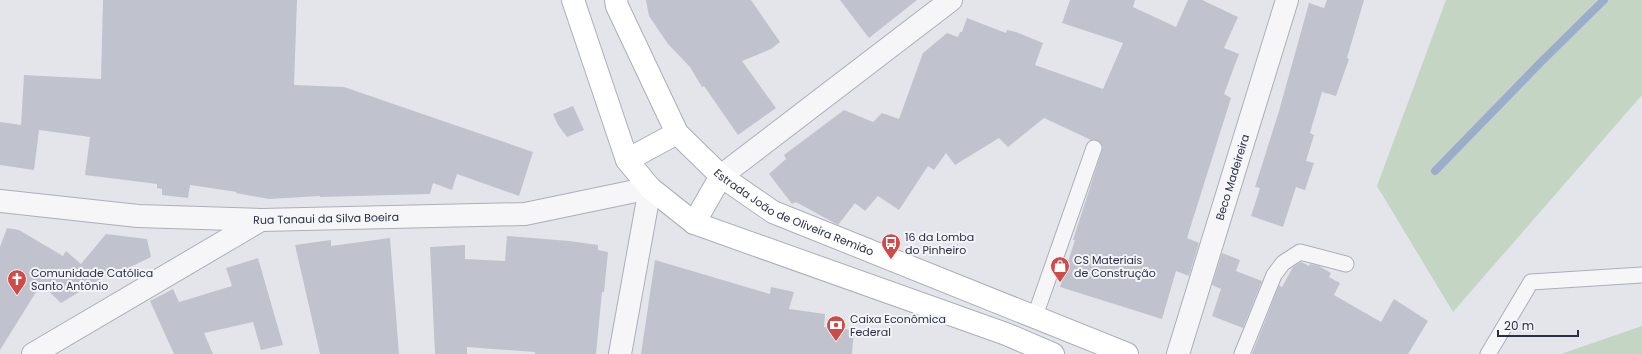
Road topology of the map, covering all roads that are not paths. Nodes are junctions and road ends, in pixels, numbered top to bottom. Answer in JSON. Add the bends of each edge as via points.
{"nodes":[{"id":1,"x":573,"y":0,"type":"edge"},
{"id":2,"x":616,"y":0,"type":"edge"},
{"id":3,"x":951,"y":0,"type":"edge"},
{"id":4,"x":1287,"y":0,"type":"edge"},
{"id":5,"x":677,"y":133,"type":"junction"},
{"id":6,"x":1094,"y":148,"type":"dead end"},
{"id":7,"x":626,"y":160,"type":"junction"},
{"id":8,"x":721,"y":176,"type":"junction"},
{"id":9,"x":650,"y":188,"type":"junction"},
{"id":10,"x":0,"y":202,"type":"edge"},
{"id":11,"x":261,"y":220,"type":"junction"},
{"id":12,"x":694,"y":223,"type":"junction"},
{"id":13,"x":1346,"y":264,"type":"dead end"},
{"id":14,"x":1642,"y":275,"type":"edge"},
{"id":15,"x":1035,"y":316,"type":"junction"},
{"id":16,"x":33,"y":354,"type":"edge"},
{"id":17,"x":620,"y":354,"type":"edge"},
{"id":18,"x":1053,"y":354,"type":"edge"},
{"id":19,"x":1127,"y":354,"type":"edge"},
{"id":20,"x":1178,"y":354,"type":"edge"},
{"id":21,"x":1242,"y":354,"type":"edge"},
{"id":22,"x":1488,"y":354,"type":"edge"}],
"edges":[{"from":1,"to":7,"type":"main road"},
{"from":2,"to":5,"type":"main road","name":"Estrada João de Oliveira Remião"},
{"from":3,"to":8,"type":"street"},
{"from":4,"to":20,"type":"street","name":"Beco Madeireira"},
{"from":5,"to":7,"type":"main road"},
{"from":5,"to":8,"type":"main road","name":"Estrada João de Oliveira Remião"},
{"from":6,"to":15,"type":"lane"},
{"from":7,"to":9,"type":"main road"},
{"from":8,"to":12,"type":"main road"},
{"from":8,"to":15,"type":"main road","name":"Estrada João de Oliveira Remião","via":[[773,212]]},
{"from":9,"to":11,"type":"street","name":"Rua Tanaui da Silva Boeira","via":[[525,214]]},
{"from":9,"to":12,"type":"main road"},
{"from":9,"to":17,"type":"street"},
{"from":10,"to":11,"type":"street","name":"Rua Tanaui da Silva Boeira","via":[[138,216]]},
{"from":11,"to":16,"type":"street"},
{"from":12,"to":18,"type":"main road","via":[[1006,334]]},
{"from":13,"to":21,"type":"lane","via":[[1300,252],[1283,263],[1274,275]]},
{"from":14,"to":22,"type":"lane","via":[[1531,282]]},
{"from":15,"to":19,"type":"main road","name":"Estrada João de Oliveira Remião"}]}
